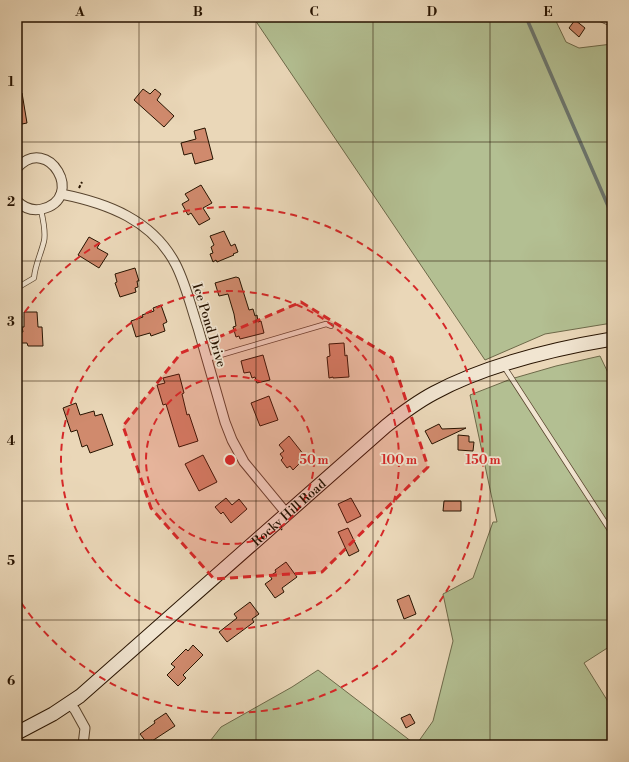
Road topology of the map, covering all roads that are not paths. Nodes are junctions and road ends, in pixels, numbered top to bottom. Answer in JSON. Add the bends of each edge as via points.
{"nodes":[{"id":1,"x":596,"y":17,"type":"edge"},
{"id":2,"x":612,"y":24,"type":"edge"},
{"id":3,"x":17,"y":168,"type":"edge"},
{"id":4,"x":61,"y":194,"type":"junction"},
{"id":5,"x":17,"y":201,"type":"edge"},
{"id":6,"x":41,"y":210,"type":"junction"},
{"id":7,"x":17,"y":288,"type":"edge"},
{"id":8,"x":331,"y":326,"type":"dead end"},
{"id":9,"x":612,"y":339,"type":"edge"},
{"id":10,"x":207,"y":359,"type":"junction"},
{"id":11,"x":503,"y":365,"type":"junction"},
{"id":12,"x":287,"y":514,"type":"junction"},
{"id":13,"x":612,"y":533,"type":"edge"},
{"id":14,"x":70,"y":704,"type":"junction"},
{"id":15,"x":17,"y":733,"type":"edge"},
{"id":16,"x":83,"y":745,"type":"edge"}],
"edges":[{"from":1,"to":2,"type":"lane"},
{"from":3,"to":4,"type":"street","via":[[35,159],[51,163],[58,169],[61,177]]},
{"from":4,"to":6,"type":"street","via":[[53,204]]},
{"from":4,"to":10,"type":"street","name":"Ice Pond Drive","via":[[88,199],[115,209],[138,222],[155,237],[169,254],[186,286]]},
{"from":5,"to":6,"type":"street","via":[[29,209]]},
{"from":6,"to":7,"type":"lane","via":[[44,240],[34,278]]},
{"from":8,"to":10,"type":"lane","via":[[326,324]]},
{"from":9,"to":11,"type":"main road","name":"Rocky Hill Road","via":[[560,349]]},
{"from":10,"to":12,"type":"street","name":"Ice Pond Drive","via":[[232,440],[244,462]]},
{"from":11,"to":12,"type":"main road","name":"Rocky Hill Road","via":[[466,378],[412,407],[386,426]]},
{"from":11,"to":13,"type":"lane"},
{"from":12,"to":14,"type":"main road","name":"Rocky Hill Road"},
{"from":14,"to":15,"type":"main road","name":"Rocky Hill Road"},
{"from":14,"to":16,"type":"street","via":[[85,728]]}]}
